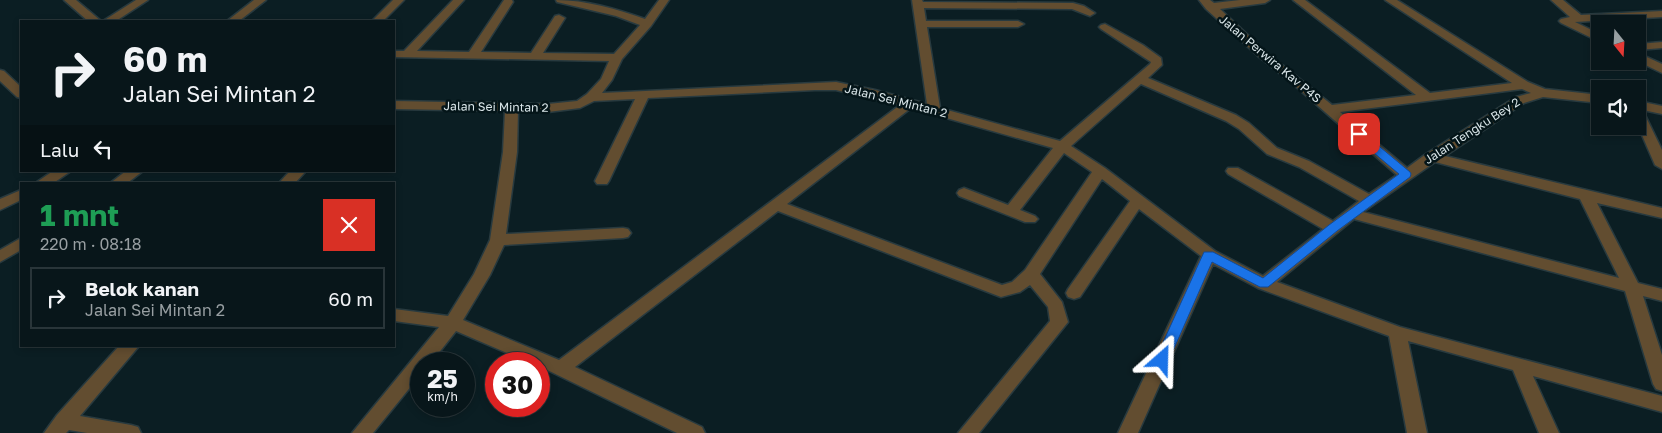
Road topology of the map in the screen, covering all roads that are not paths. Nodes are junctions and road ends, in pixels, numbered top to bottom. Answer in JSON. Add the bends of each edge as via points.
{"nodes":[{"id":1,"x":70,"y":0,"type":"edge"},
{"id":2,"x":143,"y":0,"type":"edge"},
{"id":3,"x":261,"y":0,"type":"edge"},
{"id":4,"x":399,"y":0,"type":"edge"},
{"id":5,"x":459,"y":0,"type":"edge"},
{"id":6,"x":561,"y":0,"type":"edge"},
{"id":7,"x":664,"y":0,"type":"edge"},
{"id":8,"x":1266,"y":0,"type":"edge"},
{"id":9,"x":1298,"y":0,"type":"edge"},
{"id":10,"x":1390,"y":0,"type":"edge"},
{"id":11,"x":1556,"y":0,"type":"edge"},
{"id":12,"x":508,"y":2,"type":"dead end"},
{"id":13,"x":917,"y":2,"type":"edge"},
{"id":14,"x":592,"y":3,"type":"edge"},
{"id":15,"x":1046,"y":3,"type":"edge"},
{"id":16,"x":1207,"y":3,"type":"edge"},
{"id":17,"x":1090,"y":13,"type":"dead end"},
{"id":18,"x":1662,"y":14,"type":"edge"},
{"id":19,"x":560,"y":18,"type":"dead end"},
{"id":20,"x":1578,"y":18,"type":"junction"},
{"id":21,"x":94,"y":20,"type":"edge"},
{"id":22,"x":111,"y":20,"type":"edge"},
{"id":23,"x":233,"y":20,"type":"edge"},
{"id":24,"x":378,"y":20,"type":"edge"},
{"id":25,"x":647,"y":24,"type":"junction"},
{"id":26,"x":920,"y":24,"type":"junction"},
{"id":27,"x":1018,"y":24,"type":"dead end"},
{"id":28,"x":1105,"y":27,"type":"dead end"},
{"id":29,"x":1591,"y":34,"type":"edge"},
{"id":30,"x":1662,"y":45,"type":"edge"},
{"id":31,"x":1646,"y":46,"type":"edge"},
{"id":32,"x":395,"y":54,"type":"edge"},
{"id":33,"x":407,"y":54,"type":"junction"},
{"id":34,"x":472,"y":56,"type":"junction"},
{"id":35,"x":535,"y":56,"type":"junction"},
{"id":36,"x":617,"y":58,"type":"junction"},
{"id":37,"x":1646,"y":61,"type":"edge"},
{"id":38,"x":1662,"y":69,"type":"edge"},
{"id":39,"x":0,"y":74,"type":"edge"},
{"id":40,"x":1140,"y":79,"type":"junction"},
{"id":41,"x":1524,"y":85,"type":"junction"},
{"id":42,"x":20,"y":93,"type":"edge"},
{"id":43,"x":1542,"y":94,"type":"junction"},
{"id":44,"x":643,"y":96,"type":"junction"},
{"id":45,"x":592,"y":97,"type":"junction"},
{"id":46,"x":1427,"y":97,"type":"junction"},
{"id":47,"x":1591,"y":98,"type":"edge"},
{"id":48,"x":910,"y":103,"type":"junction"},
{"id":49,"x":395,"y":105,"type":"edge"},
{"id":50,"x":512,"y":106,"type":"junction"},
{"id":51,"x":1646,"y":107,"type":"edge"},
{"id":52,"x":1330,"y":109,"type":"junction"},
{"id":53,"x":1662,"y":110,"type":"edge"},
{"id":54,"x":934,"y":111,"type":"junction"},
{"id":55,"x":1646,"y":130,"type":"edge"},
{"id":56,"x":1062,"y":146,"type":"junction"},
{"id":57,"x":1431,"y":157,"type":"junction"},
{"id":58,"x":1662,"y":165,"type":"edge"},
{"id":59,"x":1100,"y":171,"type":"junction"},
{"id":60,"x":1233,"y":171,"type":"dead end"},
{"id":61,"x":62,"y":172,"type":"edge"},
{"id":62,"x":134,"y":172,"type":"edge"},
{"id":63,"x":298,"y":172,"type":"edge"},
{"id":64,"x":1406,"y":174,"type":"junction"},
{"id":65,"x":602,"y":181,"type":"dead end"},
{"id":66,"x":45,"y":182,"type":"edge"},
{"id":67,"x":119,"y":182,"type":"edge"},
{"id":68,"x":287,"y":182,"type":"edge"},
{"id":69,"x":964,"y":193,"type":"dead end"},
{"id":70,"x":20,"y":195,"type":"edge"},
{"id":71,"x":1586,"y":196,"type":"junction"},
{"id":72,"x":1138,"y":200,"type":"junction"},
{"id":73,"x":1369,"y":200,"type":"junction"},
{"id":74,"x":0,"y":205,"type":"edge"},
{"id":75,"x":776,"y":205,"type":"junction"},
{"id":76,"x":1011,"y":210,"type":"junction"},
{"id":77,"x":1662,"y":213,"type":"edge"},
{"id":78,"x":1352,"y":214,"type":"junction"},
{"id":79,"x":1030,"y":219,"type":"dead end"},
{"id":80,"x":1333,"y":228,"type":"junction"},
{"id":81,"x":623,"y":233,"type":"dead end"},
{"id":82,"x":498,"y":240,"type":"junction"},
{"id":83,"x":20,"y":244,"type":"edge"},
{"id":84,"x":1209,"y":255,"type":"junction"},
{"id":85,"x":0,"y":257,"type":"edge"},
{"id":86,"x":1031,"y":274,"type":"junction"},
{"id":87,"x":1264,"y":284,"type":"junction"},
{"id":88,"x":1632,"y":287,"type":"junction"},
{"id":89,"x":1074,"y":293,"type":"dead end"},
{"id":90,"x":1662,"y":295,"type":"edge"},
{"id":91,"x":395,"y":315,"type":"edge"},
{"id":92,"x":453,"y":323,"type":"junction"},
{"id":93,"x":1397,"y":332,"type":"junction"},
{"id":94,"x":129,"y":347,"type":"edge"},
{"id":95,"x":1520,"y":366,"type":"junction"},
{"id":96,"x":561,"y":368,"type":"junction"},
{"id":97,"x":1662,"y":384,"type":"edge"},
{"id":98,"x":1662,"y":404,"type":"edge"},
{"id":99,"x":59,"y":427,"type":"edge"},
{"id":100,"x":689,"y":432,"type":"edge"},
{"id":101,"x":131,"y":433,"type":"edge"},
{"id":102,"x":362,"y":433,"type":"edge"},
{"id":103,"x":968,"y":433,"type":"edge"},
{"id":104,"x":1128,"y":433,"type":"edge"},
{"id":105,"x":1417,"y":433,"type":"edge"},
{"id":106,"x":1550,"y":433,"type":"edge"}],
"edges":[{"from":1,"to":21,"type":"street"},
{"from":2,"to":22,"type":"street"},
{"from":3,"to":23,"type":"street"},
{"from":4,"to":24,"type":"street"},
{"from":5,"to":33,"type":"street"},
{"from":6,"to":14,"type":"street"},
{"from":7,"to":25,"type":"street"},
{"from":8,"to":16,"type":"street"},
{"from":9,"to":46,"type":"street"},
{"from":10,"to":41,"type":"street"},
{"from":11,"to":20,"type":"street"},
{"from":12,"to":34,"type":"street"},
{"from":13,"to":15,"type":"street"},
{"from":13,"to":26,"type":"street"},
{"from":14,"to":25,"type":"street"},
{"from":15,"to":17,"type":"street","via":[[1080,8]]},
{"from":16,"to":52,"type":"street","name":"Jalan Perwira Kav P4S","via":[[1262,54]]},
{"from":18,"to":20,"type":"street"},
{"from":19,"to":35,"type":"street"},
{"from":20,"to":29,"type":"street","via":[[1566,21]]},
{"from":25,"to":36,"type":"street"},
{"from":26,"to":27,"type":"street"},
{"from":26,"to":54,"type":"street"},
{"from":28,"to":40,"type":"street","via":[[1156,61]]},
{"from":30,"to":31,"type":"street"},
{"from":32,"to":33,"type":"street"},
{"from":33,"to":34,"type":"street"},
{"from":34,"to":35,"type":"street"},
{"from":35,"to":36,"type":"street"},
{"from":36,"to":45,"type":"street","via":[[606,80]]},
{"from":37,"to":38,"type":"street"},
{"from":39,"to":42,"type":"street"},
{"from":40,"to":56,"type":"street"},
{"from":40,"to":73,"type":"street","via":[[1231,118],[1272,151],[1304,164]]},
{"from":41,"to":43,"type":"street"},
{"from":41,"to":46,"type":"street"},
{"from":43,"to":47,"type":"street","name":"Jalan Tengku Bey 2"},
{"from":43,"to":57,"type":"street","name":"Jalan Tengku Bey 2","via":[[1531,95],[1507,107]]},
{"from":44,"to":45,"type":"street","name":"Jalan Sei Mintan 2"},
{"from":44,"to":48,"type":"street","name":"Jalan Sei Mintan 2","via":[[836,86]]},
{"from":44,"to":65,"type":"street"},
{"from":45,"to":50,"type":"street","name":"Jalan Sei Mintan 2","via":[[565,107]]},
{"from":46,"to":52,"type":"street"},
{"from":48,"to":54,"type":"street","name":"Jalan Sei Mintan 2"},
{"from":48,"to":75,"type":"street"},
{"from":49,"to":50,"type":"street","name":"Jalan Sei Mintan 2"},
{"from":50,"to":82,"type":"street","via":[[510,152]]},
{"from":51,"to":53,"type":"street"},
{"from":52,"to":64,"type":"street","name":"Jalan Perwira Kav P4S"},
{"from":54,"to":56,"type":"street","name":"Jalan Sei Mintan 2"},
{"from":55,"to":58,"type":"street"},
{"from":56,"to":59,"type":"street","name":"Jalan Sei Mintan 2"},
{"from":56,"to":76,"type":"street"},
{"from":57,"to":64,"type":"street","name":"Jalan Tengku Bey 2"},
{"from":57,"to":71,"type":"street"},
{"from":59,"to":72,"type":"street","name":"Jalan Sei Mintan 2"},
{"from":59,"to":86,"type":"street"},
{"from":60,"to":80,"type":"street"},
{"from":61,"to":66,"type":"street"},
{"from":62,"to":67,"type":"street"},
{"from":63,"to":68,"type":"street"},
{"from":64,"to":73,"type":"street","name":"Jalan Tengku Bey 2"},
{"from":69,"to":76,"type":"street"},
{"from":70,"to":74,"type":"street"},
{"from":71,"to":77,"type":"street"},
{"from":71,"to":88,"type":"street"},
{"from":72,"to":84,"type":"street","name":"Jalan Sei Mintan 2"},
{"from":72,"to":89,"type":"street"},
{"from":73,"to":78,"type":"street","name":"Jalan Tengku Bey 2"},
{"from":75,"to":86,"type":"street","via":[[1001,291],[1014,290]]},
{"from":75,"to":96,"type":"street"},
{"from":76,"to":79,"type":"street"},
{"from":78,"to":80,"type":"street","name":"Jalan Tengku Bey 2"},
{"from":78,"to":88,"type":"street"},
{"from":80,"to":87,"type":"street","name":"Jalan Tengku Bey 2"},
{"from":81,"to":82,"type":"street"},
{"from":82,"to":92,"type":"street","via":[[482,275]]},
{"from":83,"to":85,"type":"street"},
{"from":84,"to":87,"type":"street","name":"Jalan Sei Mintan 2"},
{"from":84,"to":104,"type":"street"},
{"from":86,"to":103,"type":"street","via":[[1056,306],[1059,322]]},
{"from":87,"to":93,"type":"street","name":"Jalan Sei Mintan 2"},
{"from":88,"to":90,"type":"street"},
{"from":88,"to":97,"type":"street"},
{"from":91,"to":92,"type":"street"},
{"from":92,"to":96,"type":"street"},
{"from":92,"to":102,"type":"street"},
{"from":93,"to":95,"type":"street","name":"Jalan Sei Mintan 2"},
{"from":93,"to":105,"type":"street"},
{"from":94,"to":99,"type":"street"},
{"from":95,"to":98,"type":"street","name":"Jalan Sei Mintan 2"},
{"from":95,"to":106,"type":"street"},
{"from":96,"to":100,"type":"street"},
{"from":99,"to":101,"type":"street"}]}
